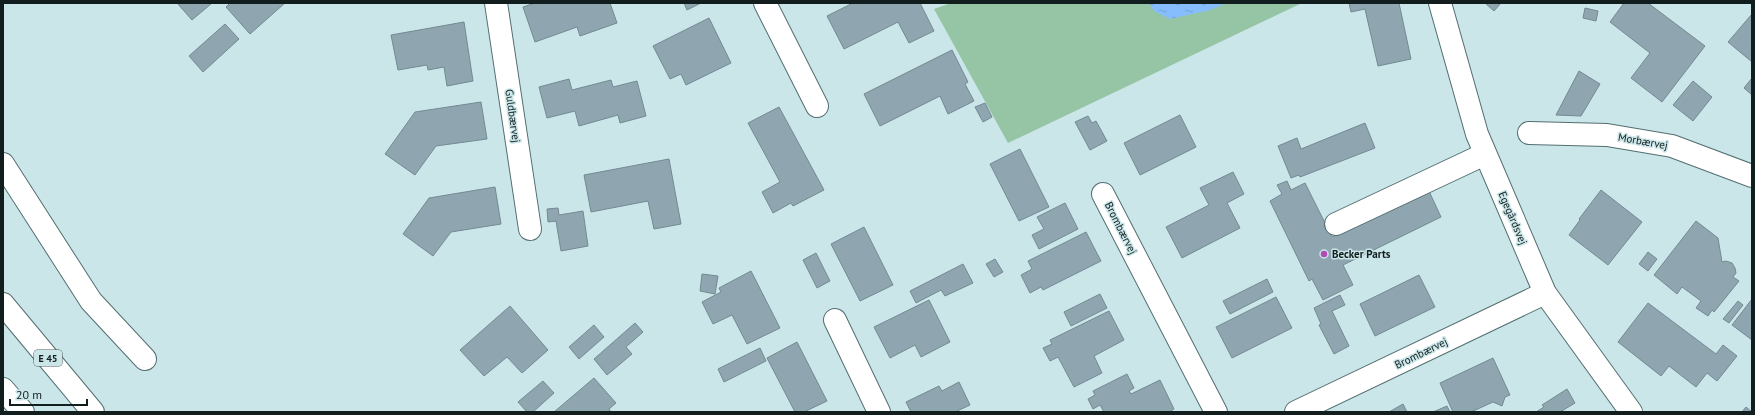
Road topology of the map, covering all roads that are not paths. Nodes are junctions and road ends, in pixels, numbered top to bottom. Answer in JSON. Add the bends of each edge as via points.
{"nodes":[{"id":1,"x":496,"y":3,"type":"edge"},
{"id":2,"x":765,"y":3,"type":"edge"},
{"id":3,"x":1440,"y":3,"type":"edge"},
{"id":4,"x":817,"y":106,"type":"dead end"},
{"id":5,"x":1530,"y":133,"type":"dead end"},
{"id":6,"x":1485,"y":154,"type":"junction"},
{"id":7,"x":3,"y":164,"type":"edge"},
{"id":8,"x":1752,"y":176,"type":"edge"},
{"id":9,"x":1103,"y":194,"type":"dead end"},
{"id":10,"x":1336,"y":224,"type":"dead end"},
{"id":11,"x":530,"y":229,"type":"dead end"},
{"id":12,"x":1545,"y":293,"type":"junction"},
{"id":13,"x":3,"y":304,"type":"edge"},
{"id":14,"x":835,"y":320,"type":"dead end"},
{"id":15,"x":145,"y":359,"type":"dead end"},
{"id":16,"x":3,"y":388,"type":"edge"},
{"id":17,"x":23,"y":412,"type":"edge"},
{"id":18,"x":93,"y":412,"type":"edge"},
{"id":19,"x":879,"y":412,"type":"edge"},
{"id":20,"x":1216,"y":412,"type":"edge"},
{"id":21,"x":1296,"y":412,"type":"edge"},
{"id":22,"x":1631,"y":412,"type":"edge"}],
"edges":[{"from":1,"to":11,"type":"main road","name":"Guldbærvej"},
{"from":2,"to":4,"type":"main road"},
{"from":3,"to":6,"type":"main road","name":"Egegårdsvej"},
{"from":5,"to":8,"type":"main road","name":"Morbærvej","via":[[1607,135],[1672,146]]},
{"from":6,"to":10,"type":"main road"},
{"from":6,"to":12,"type":"main road","name":"Egegårdsvej"},
{"from":7,"to":15,"type":"main road","via":[[91,301]]},
{"from":9,"to":20,"type":"main road","name":"Brombærvej"},
{"from":12,"to":21,"type":"main road","name":"Brombærvej"},
{"from":12,"to":22,"type":"main road","name":"Egegårdsvej"},
{"from":13,"to":18,"type":"main road","number":"E 45"},
{"from":14,"to":19,"type":"main road"},
{"from":16,"to":17,"type":"main road"}]}
